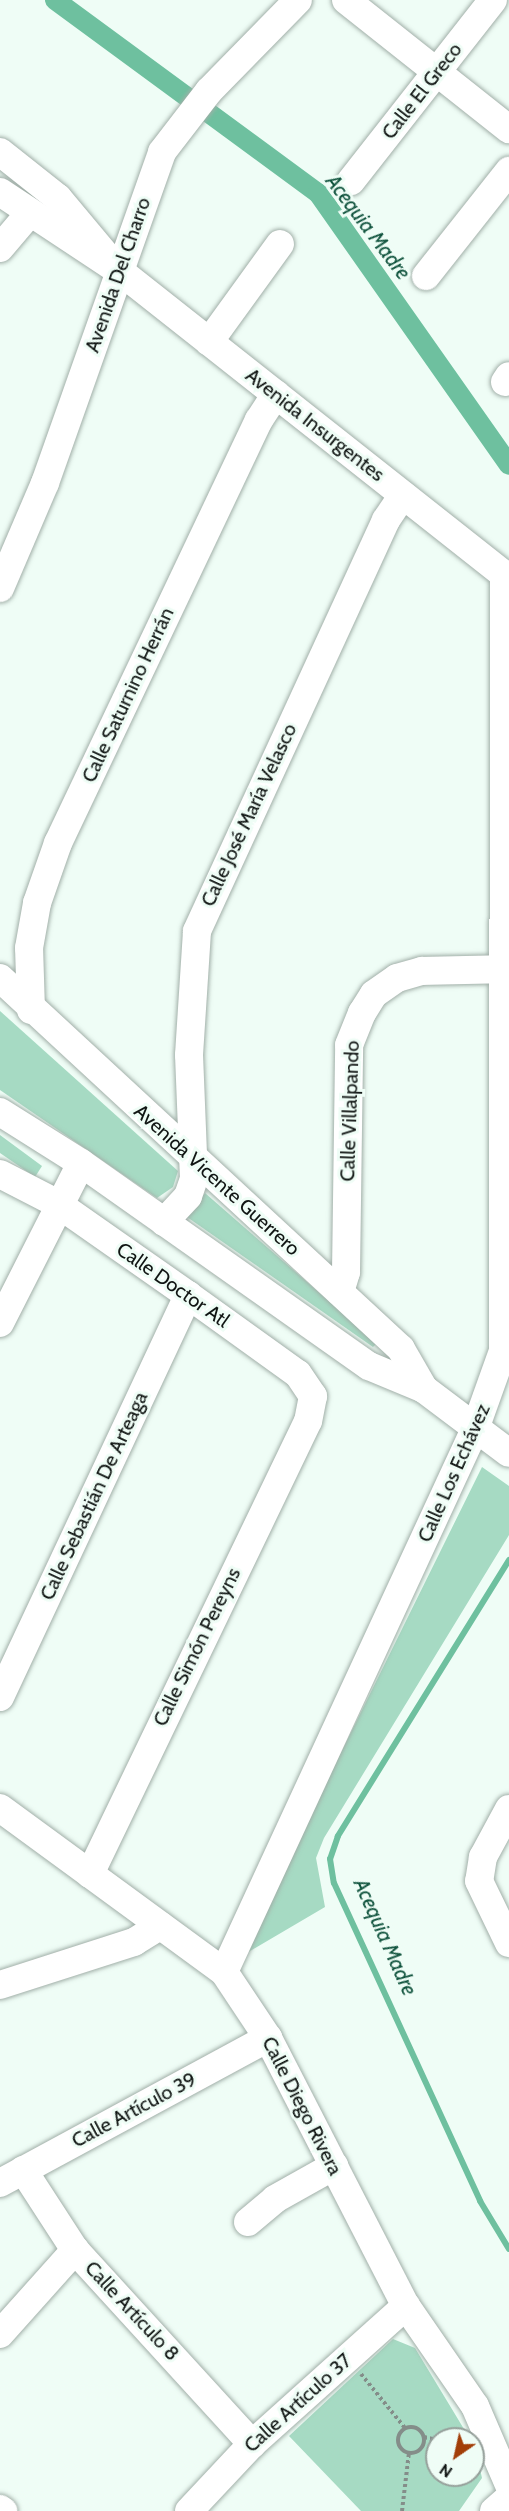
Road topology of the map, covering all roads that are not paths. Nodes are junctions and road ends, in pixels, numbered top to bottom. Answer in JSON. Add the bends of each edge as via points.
{"nodes":[{"id":1,"x":298,"y":0,"type":"edge"},
{"id":2,"x":346,"y":0,"type":"edge"},
{"id":3,"x":493,"y":0,"type":"edge"},
{"id":4,"x":437,"y":72,"type":"junction"},
{"id":5,"x":509,"y":129,"type":"edge"},
{"id":6,"x":0,"y":152,"type":"edge"},
{"id":7,"x":509,"y":171,"type":"edge"},
{"id":8,"x":351,"y":181,"type":"dead end"},
{"id":9,"x":0,"y":192,"type":"edge"},
{"id":10,"x":28,"y":215,"type":"junction"},
{"id":11,"x":280,"y":244,"type":"dead end"},
{"id":12,"x":0,"y":248,"type":"edge"},
{"id":13,"x":121,"y":272,"type":"junction"},
{"id":14,"x":426,"y":276,"type":"dead end"},
{"id":15,"x":209,"y":342,"type":"junction"},
{"id":16,"x":276,"y":394,"type":"junction"},
{"id":17,"x":403,"y":495,"type":"junction"},
{"id":18,"x":506,"y":576,"type":"edge"},
{"id":19,"x":0,"y":588,"type":"edge"},
{"id":20,"x":504,"y":968,"type":"edge"},
{"id":21,"x":0,"y":978,"type":"edge"},
{"id":22,"x":31,"y":1010,"type":"junction"},
{"id":23,"x":0,"y":1112,"type":"edge"},
{"id":24,"x":193,"y":1159,"type":"junction"},
{"id":25,"x":81,"y":1163,"type":"junction"},
{"id":26,"x":0,"y":1174,"type":"edge"},
{"id":27,"x":58,"y":1204,"type":"junction"},
{"id":28,"x":164,"y":1222,"type":"junction"},
{"id":29,"x":340,"y":1292,"type":"junction"},
{"id":30,"x":188,"y":1294,"type":"junction"},
{"id":31,"x":0,"y":1323,"type":"edge"},
{"id":32,"x":424,"y":1389,"type":"junction"},
{"id":33,"x":308,"y":1421,"type":"joint"},
{"id":34,"x":475,"y":1429,"type":"junction"},
{"id":35,"x":509,"y":1453,"type":"edge"},
{"id":36,"x":0,"y":1697,"type":"edge"},
{"id":37,"x":0,"y":1808,"type":"edge"},
{"id":38,"x":509,"y":1809,"type":"edge"},
{"id":39,"x":90,"y":1874,"type":"junction"},
{"id":40,"x":160,"y":1926,"type":"junction"},
{"id":41,"x":509,"y":1943,"type":"edge"},
{"id":42,"x":224,"y":1972,"type":"junction"},
{"id":43,"x":0,"y":1985,"type":"edge"},
{"id":44,"x":268,"y":2038,"type":"junction"},
{"id":45,"x":334,"y":2166,"type":"junction"},
{"id":46,"x":11,"y":2177,"type":"edge"},
{"id":47,"x":248,"y":2222,"type":"dead end"},
{"id":48,"x":75,"y":2250,"type":"junction"},
{"id":49,"x":406,"y":2306,"type":"junction"},
{"id":50,"x":0,"y":2334,"type":"edge"},
{"id":51,"x":252,"y":2444,"type":"junction"},
{"id":52,"x":509,"y":2485,"type":"edge"},
{"id":53,"x":509,"y":2498,"type":"edge"},
{"id":54,"x":184,"y":2508,"type":"edge"},
{"id":55,"x":494,"y":2511,"type":"edge"}],
"edges":[{"from":1,"to":13,"type":"street","name":"Avenida Del Charro","via":[[179,125],[153,171]]},
{"from":2,"to":4,"type":"street"},
{"from":3,"to":4,"type":"street","name":"Calle El Greco"},
{"from":4,"to":5,"type":"street"},
{"from":4,"to":8,"type":"street","name":"Calle El Greco"},
{"from":6,"to":13,"type":"street","name":"Avenida Insurgentes","via":[[57,198]]},
{"from":7,"to":14,"type":"street"},
{"from":9,"to":10,"type":"street","name":"Avenida Insurgentes"},
{"from":10,"to":12,"type":"street"},
{"from":10,"to":13,"type":"street","name":"Avenida Insurgentes"},
{"from":11,"to":15,"type":"street"},
{"from":13,"to":15,"type":"street","name":"Avenida Insurgentes"},
{"from":13,"to":19,"type":"street","name":"Avenida Del Charro","via":[[45,483]]},
{"from":15,"to":16,"type":"street","name":"Avenida Insurgentes"},
{"from":16,"to":17,"type":"street","name":"Avenida Insurgentes"},
{"from":16,"to":22,"type":"street","name":"Calle Saturnino Herrán","via":[[258,420],[58,843],[37,903],[29,948]]},
{"from":17,"to":18,"type":"street","name":"Avenida Insurgentes"},
{"from":17,"to":24,"type":"street","name":"Calle José María Velasco","via":[[335,628],[197,931],[189,1055]]},
{"from":18,"to":20,"type":"street","name":"Calle Los Echávez"},
{"from":20,"to":29,"type":"street","name":"Calle Villalpando","via":[[422,971],[397,978],[374,994],[355,1027],[348,1068],[346,1272]]},
{"from":20,"to":34,"type":"street","name":"Calle Los Echávez","via":[[506,1327],[496,1378]]},
{"from":21,"to":22,"type":"street","name":"Avenida Vicente Guerrero"},
{"from":22,"to":24,"type":"street","name":"Avenida Vicente Guerrero"},
{"from":23,"to":25,"type":"street","name":"Avenida Vicente Guerrero"},
{"from":24,"to":28,"type":"street","name":"Calle José María Velasco","via":[[188,1196]]},
{"from":24,"to":29,"type":"street","name":"Avenida Vicente Guerrero"},
{"from":25,"to":27,"type":"street"},
{"from":25,"to":28,"type":"street","name":"Avenida Vicente Guerrero"},
{"from":26,"to":27,"type":"street","name":"Calle Doctor Atl"},
{"from":27,"to":30,"type":"street","name":"Calle Doctor Atl"},
{"from":27,"to":31,"type":"street"},
{"from":28,"to":32,"type":"street","name":"Avenida Vicente Guerrero","via":[[369,1366]]},
{"from":29,"to":32,"type":"street","name":"Avenida Vicente Guerrero","via":[[400,1349]]},
{"from":30,"to":33,"type":"street","name":"Calle Doctor Atl","via":[[298,1374],[313,1396]]},
{"from":30,"to":36,"type":"street","name":"Calle Sebastián De Arteaga"},
{"from":32,"to":34,"type":"street","name":"Avenida Vicente Guerrero"},
{"from":33,"to":39,"type":"street","name":"Calle Simón Pereyns"},
{"from":34,"to":35,"type":"street","name":"Avenida Vicente Guerrero"},
{"from":34,"to":42,"type":"street","name":"Calle Los Echávez"},
{"from":37,"to":39,"type":"street","name":"Calle Diego Rivera"},
{"from":38,"to":41,"type":"street","via":[[479,1869],[493,1915]]},
{"from":39,"to":40,"type":"street","name":"Calle Diego Rivera"},
{"from":40,"to":42,"type":"street","name":"Calle Diego Rivera"},
{"from":40,"to":43,"type":"street","via":[[134,1942]]},
{"from":42,"to":44,"type":"street","name":"Calle Diego Rivera"},
{"from":44,"to":45,"type":"street","name":"Calle Diego Rivera"},
{"from":44,"to":46,"type":"street","name":"Calle Artículo 39"},
{"from":45,"to":47,"type":"street"},
{"from":45,"to":49,"type":"street","name":"Calle Diego Rivera"},
{"from":46,"to":48,"type":"street","name":"Calle Artículo 8"},
{"from":48,"to":50,"type":"street"},
{"from":48,"to":51,"type":"street","name":"Calle Artículo 8"},
{"from":49,"to":51,"type":"street","name":"Calle Artículo 37"},
{"from":49,"to":52,"type":"street","name":"Calle Diego Rivera","via":[[475,2406]]},
{"from":51,"to":54,"type":"street","name":"Calle Artículo 37"},
{"from":53,"to":55,"type":"street"}]}
